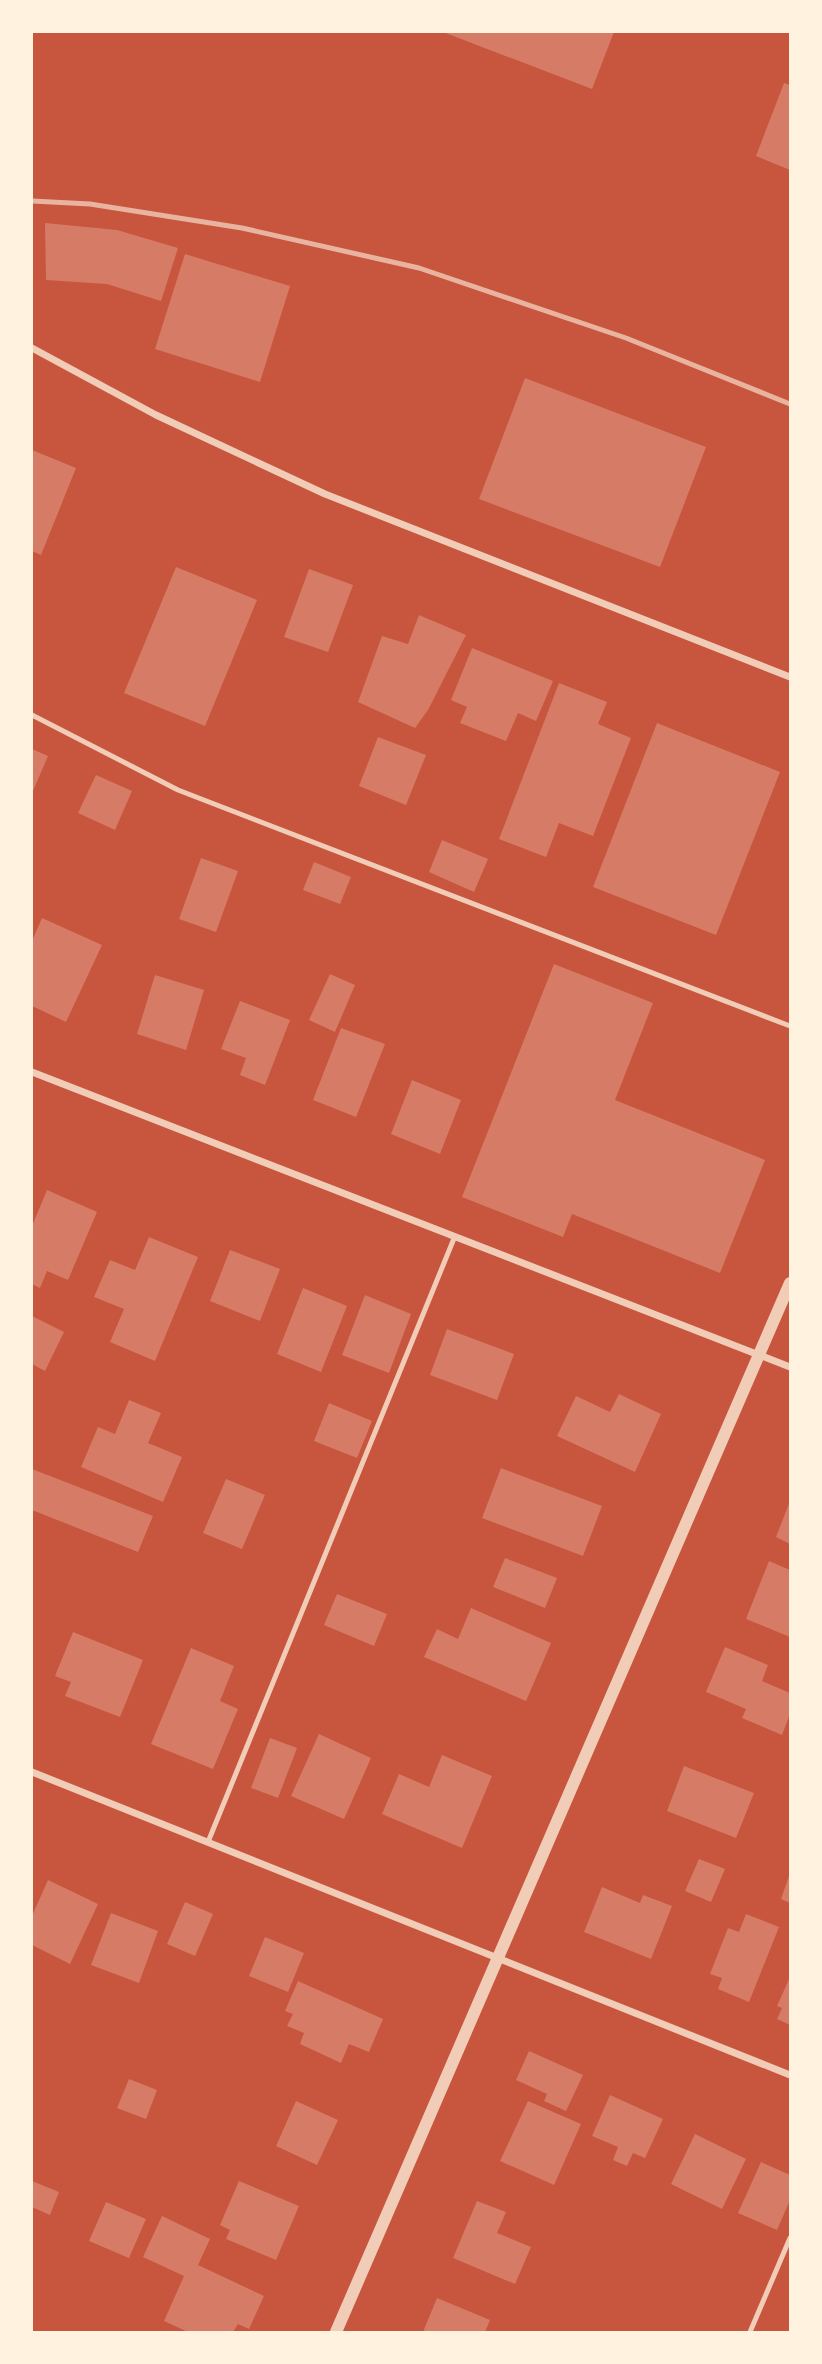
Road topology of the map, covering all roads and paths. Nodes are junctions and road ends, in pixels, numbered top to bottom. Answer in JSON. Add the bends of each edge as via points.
{"nodes":[{"id":1,"x":32,"y":348,"type":"edge"},
{"id":2,"x":790,"y":677,"type":"edge"},
{"id":3,"x":32,"y":715,"type":"edge"},
{"id":4,"x":790,"y":1026,"type":"edge"},
{"id":5,"x":32,"y":1072,"type":"edge"},
{"id":6,"x":455,"y":1236,"type":"junction"},
{"id":7,"x":790,"y":1283,"type":"edge"},
{"id":8,"x":762,"y":1355,"type":"junction"},
{"id":9,"x":790,"y":1367,"type":"edge"},
{"id":10,"x":32,"y":1772,"type":"edge"},
{"id":11,"x":208,"y":1842,"type":"junction"},
{"id":12,"x":498,"y":1956,"type":"junction"},
{"id":13,"x":790,"y":2075,"type":"edge"},
{"id":14,"x":790,"y":2238,"type":"edge"},
{"id":15,"x":335,"y":2333,"type":"edge"},
{"id":16,"x":750,"y":2333,"type":"edge"}],
"edges":[{"from":1,"to":2,"type":"street","via":[[156,415],[325,494]]},
{"from":3,"to":4,"type":"lane","via":[[178,790]]},
{"from":5,"to":6,"type":"street"},
{"from":6,"to":8,"type":"street"},
{"from":6,"to":11,"type":"lane"},
{"from":7,"to":8,"type":"street"},
{"from":8,"to":9,"type":"street"},
{"from":8,"to":12,"type":"street"},
{"from":10,"to":11,"type":"street"},
{"from":11,"to":12,"type":"street"},
{"from":12,"to":13,"type":"street"},
{"from":12,"to":15,"type":"street"},
{"from":14,"to":16,"type":"lane"}]}
